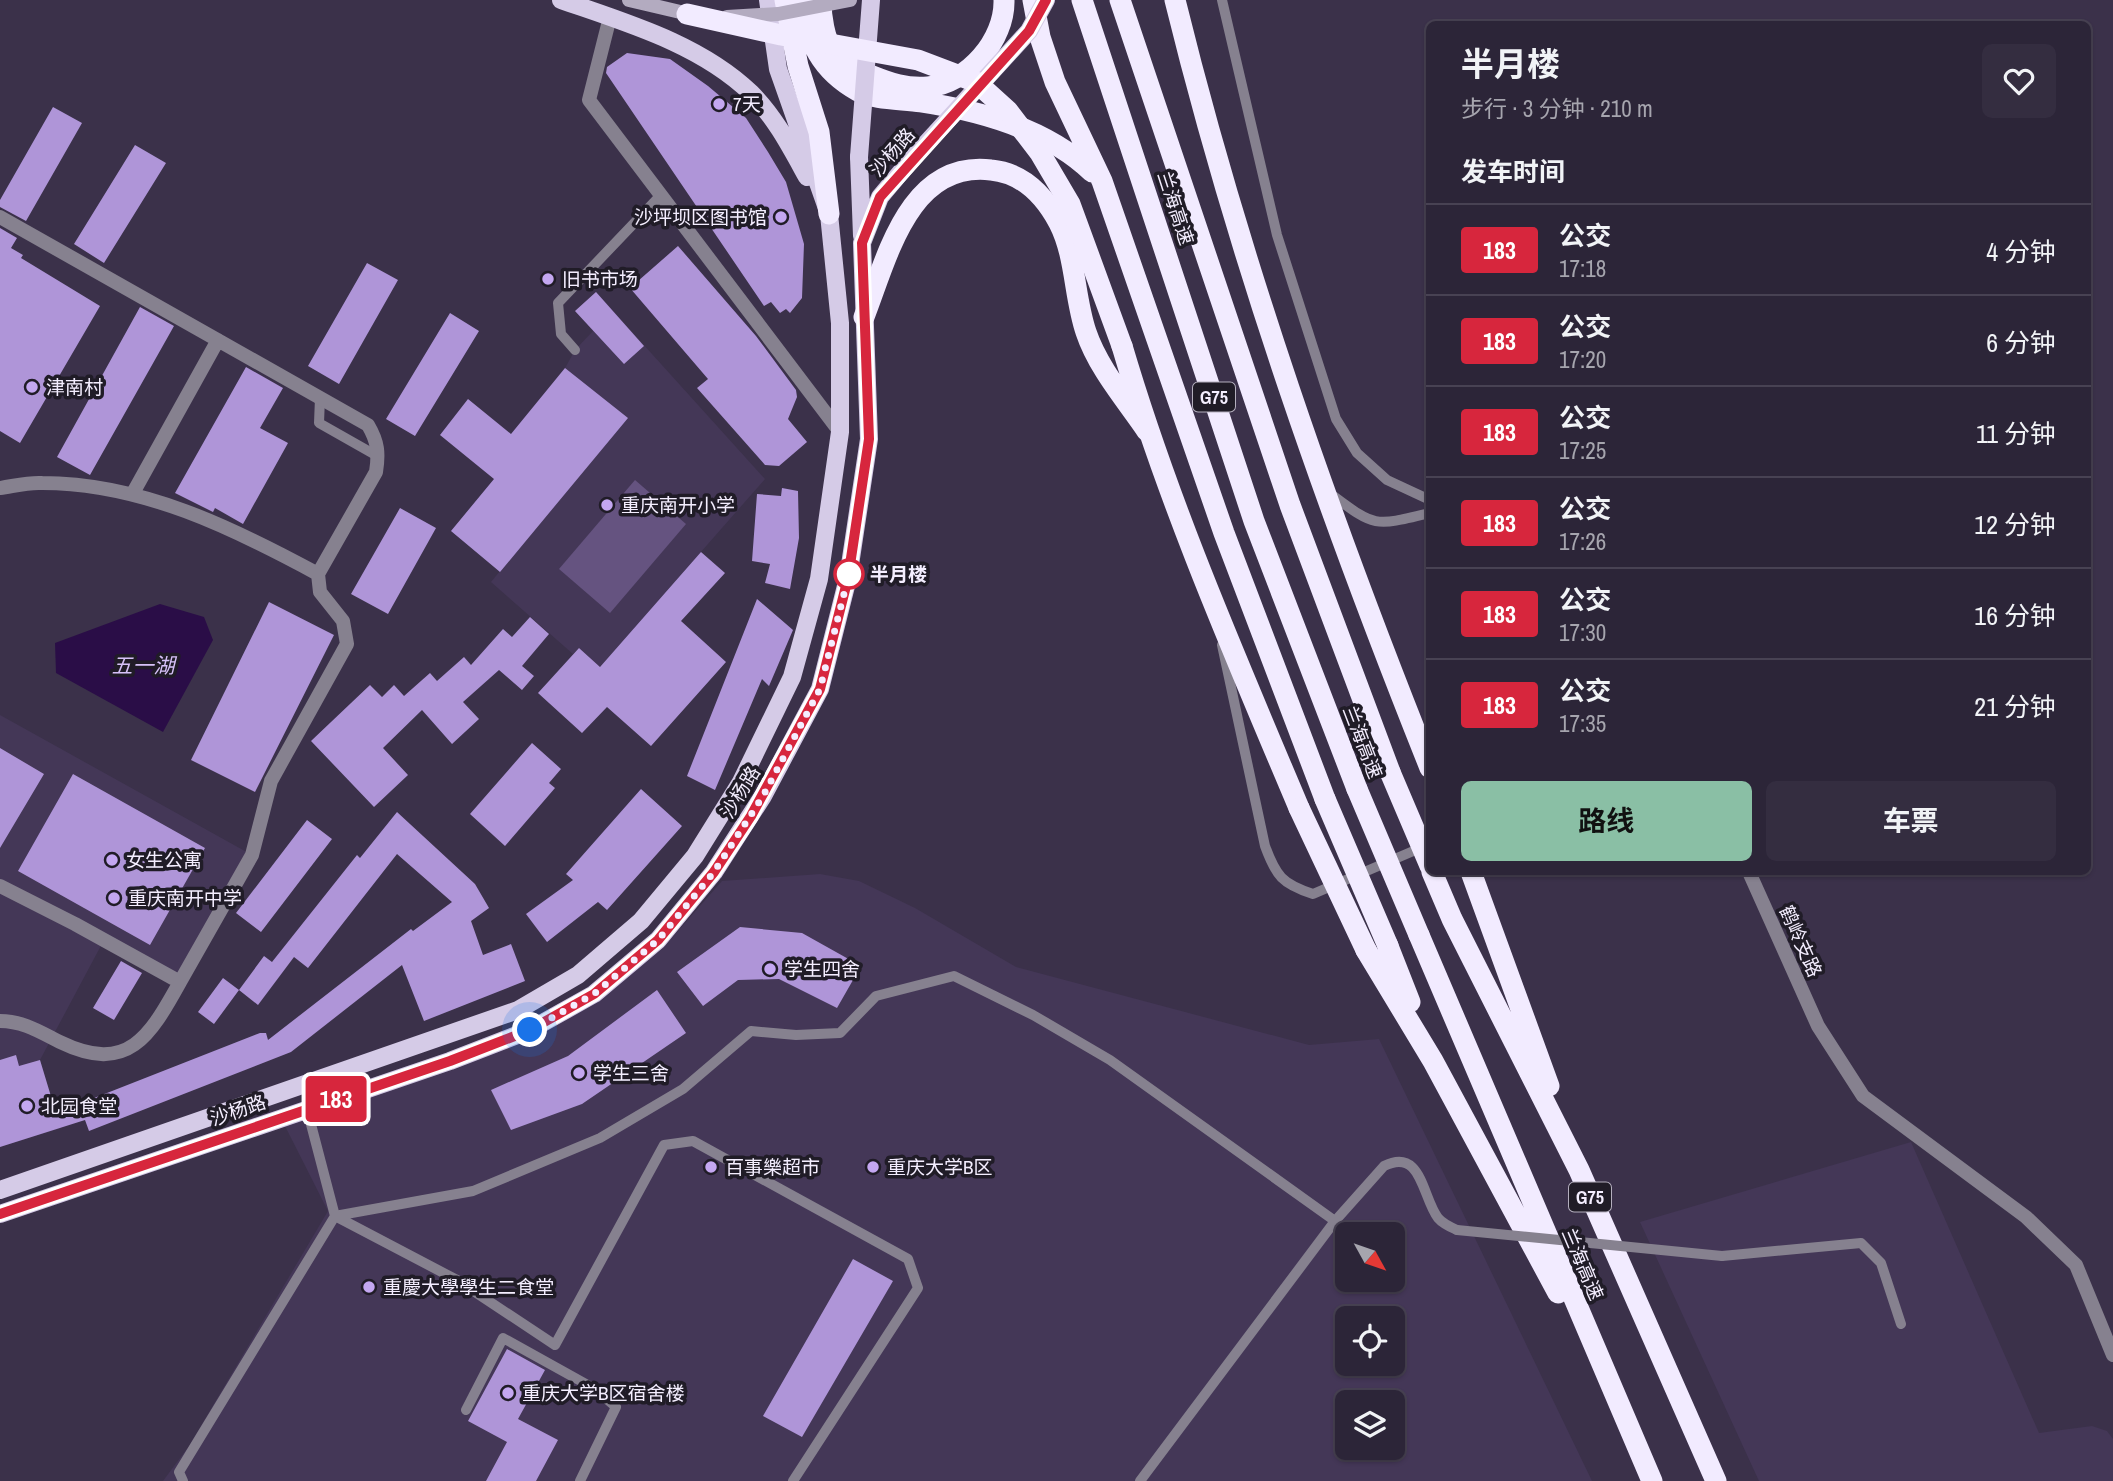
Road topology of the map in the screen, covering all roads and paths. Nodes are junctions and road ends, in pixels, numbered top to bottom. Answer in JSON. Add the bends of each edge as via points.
{"nodes":[{"id":1,"x":561,"y":0,"type":"edge"},
{"id":2,"x":629,"y":0,"type":"edge"},
{"id":3,"x":768,"y":0,"type":"edge"},
{"id":4,"x":785,"y":0,"type":"edge"},
{"id":5,"x":804,"y":0,"type":"edge"},
{"id":6,"x":821,"y":0,"type":"edge"},
{"id":7,"x":850,"y":0,"type":"edge"},
{"id":8,"x":871,"y":0,"type":"edge"},
{"id":9,"x":1004,"y":0,"type":"edge"},
{"id":10,"x":1033,"y":0,"type":"edge"},
{"id":11,"x":1046,"y":0,"type":"edge"},
{"id":12,"x":1082,"y":0,"type":"edge"},
{"id":13,"x":1120,"y":0,"type":"edge"},
{"id":14,"x":1222,"y":0,"type":"edge"},
{"id":15,"x":1170,"y":3,"type":"edge"},
{"id":16,"x":687,"y":15,"type":"junction"},
{"id":17,"x":610,"y":17,"type":"junction"},
{"id":18,"x":1102,"y":181,"type":"junction"},
{"id":19,"x":660,"y":196,"type":"junction"},
{"id":20,"x":829,"y":214,"type":"junction"},
{"id":21,"x":0,"y":217,"type":"edge"},
{"id":22,"x":862,"y":243,"type":"junction"},
{"id":23,"x":864,"y":317,"type":"junction"},
{"id":24,"x":218,"y":340,"type":"junction"},
{"id":25,"x":575,"y":350,"type":"dead end"},
{"id":26,"x":320,"y":398,"type":"junction"},
{"id":27,"x":1147,"y":431,"type":"junction"},
{"id":28,"x":840,"y":432,"type":"junction"},
{"id":29,"x":379,"y":457,"type":"junction"},
{"id":30,"x":0,"y":488,"type":"edge"},
{"id":31,"x":1326,"y":490,"type":"junction"},
{"id":32,"x":133,"y":493,"type":"junction"},
{"id":33,"x":1426,"y":498,"type":"edge"},
{"id":34,"x":1426,"y":514,"type":"edge"},
{"id":35,"x":318,"y":575,"type":"junction"},
{"id":36,"x":1213,"y":605,"type":"junction"},
{"id":37,"x":1426,"y":760,"type":"edge"},
{"id":38,"x":1426,"y":846,"type":"edge"},
{"id":39,"x":1426,"y":857,"type":"edge"},
{"id":40,"x":1433,"y":875,"type":"edge"},
{"id":41,"x":1472,"y":875,"type":"edge"},
{"id":42,"x":1750,"y":875,"type":"edge"},
{"id":43,"x":0,"y":886,"type":"edge"},
{"id":44,"x":180,"y":982,"type":"junction"},
{"id":45,"x":0,"y":1021,"type":"edge"},
{"id":46,"x":1433,"y":1060,"type":"junction"},
{"id":47,"x":307,"y":1109,"type":"junction"},
{"id":48,"x":1579,"y":1170,"type":"junction"},
{"id":49,"x":0,"y":1190,"type":"edge"},
{"id":50,"x":0,"y":1214,"type":"edge"},
{"id":51,"x":335,"y":1216,"type":"junction"},
{"id":52,"x":1335,"y":1221,"type":"junction"},
{"id":53,"x":1901,"y":1324,"type":"dead end"},
{"id":54,"x":2113,"y":1355,"type":"edge"},
{"id":55,"x":466,"y":1410,"type":"dead end"},
{"id":56,"x":1620,"y":1410,"type":"junction"},
{"id":57,"x":183,"y":1481,"type":"edge"},
{"id":58,"x":580,"y":1481,"type":"edge"},
{"id":59,"x":793,"y":1481,"type":"edge"},
{"id":60,"x":1140,"y":1481,"type":"edge"},
{"id":61,"x":1652,"y":1481,"type":"edge"},
{"id":62,"x":1716,"y":1481,"type":"edge"}],
"edges":[{"from":1,"to":17,"type":"main road"},
{"from":2,"to":16,"type":"main road","bridge":true},
{"from":3,"to":20,"type":"main road","name":"沙杨路","via":[[778,69]]},
{"from":4,"to":20,"type":"highway","via":[[798,66],[819,132]]},
{"from":5,"to":18,"type":"highway","via":[[804,23],[823,66],[860,93],[950,106],[1011,123],[1071,152]]},
{"from":6,"to":9,"type":"highway","via":[[832,51],[854,69],[900,86],[930,87],[977,62],[996,39]]},
{"from":7,"to":16,"type":"main road","bridge":true,"via":[[778,14]]},
{"from":8,"to":22,"type":"main road","bridge":true,"via":[[859,157]]},
{"from":10,"to":18,"type":"highway","via":[[1055,82]]},
{"from":11,"to":22,"type":"main road","name":"沙杨路","bridge":true,"via":[[1029,31],[880,197]]},
{"from":12,"to":56,"type":"highway","name":"兰海高速","number":"G75","bridge":true,"via":[[1254,521],[1357,789]]},
{"from":13,"to":39,"type":"highway","name":"兰海高速","number":"G75","bridge":true,"via":[[1290,505]]},
{"from":14,"to":33,"type":"lane","via":[[1277,235],[1336,419],[1357,453],[1387,480]]},
{"from":15,"to":31,"type":"highway","via":[[1215,160]]},
{"from":16,"to":27,"type":"highway","bridge":true,"via":[[918,60],[976,82],[1008,111],[1070,204],[1122,346]]},
{"from":17,"to":19,"type":"street","via":[[589,100]]},
{"from":17,"to":20,"type":"main road","via":[[685,48],[751,94],[774,120]]},
{"from":18,"to":46,"type":"highway","bridge":true,"via":[[1224,533],[1325,799]]},
{"from":19,"to":25,"type":"lane","via":[[558,303],[561,334]]},
{"from":19,"to":28,"type":"street"},
{"from":20,"to":28,"type":"main road","name":"沙杨路","via":[[840,323]]},
{"from":21,"to":24,"type":"street"},
{"from":22,"to":23,"type":"main road","name":"沙杨路"},
{"from":23,"to":27,"type":"highway","via":[[895,236],[930,186],[954,172],[978,168],[1019,177],[1037,191],[1061,226],[1094,353]]},
{"from":23,"to":47,"type":"main road","name":"沙杨路","via":[[869,439],[848,578],[820,689],[763,796],[714,872],[658,940],[594,994],[530,1030]]},
{"from":24,"to":26,"type":"street"},
{"from":24,"to":32,"type":"street"},
{"from":26,"to":29,"type":"street","via":[[368,425],[378,443]]},
{"from":26,"to":29,"type":"lane","via":[[318,423]]},
{"from":27,"to":36,"type":"highway"},
{"from":28,"to":49,"type":"main road","name":"沙杨路","via":[[819,579],[792,677],[741,782],[695,856],[642,921],[578,975],[518,1010]]},
{"from":29,"to":35,"type":"street","via":[[376,472]]},
{"from":30,"to":32,"type":"street","via":[[42,482]]},
{"from":31,"to":34,"type":"lane","via":[[1363,519],[1385,524]]},
{"from":31,"to":37,"type":"highway"},
{"from":32,"to":35,"type":"street","via":[[245,534]]},
{"from":35,"to":44,"type":"street","via":[[320,592],[343,621],[347,644],[271,781],[252,855]]},
{"from":36,"to":38,"type":"lane","via":[[1274,870],[1289,886],[1313,894]]},
{"from":36,"to":46,"type":"highway","bridge":true,"via":[[1299,808],[1366,950]]},
{"from":40,"to":48,"type":"highway","name":"兰海高速","number":"G75"},
{"from":41,"to":48,"type":"highway"},
{"from":42,"to":54,"type":"street","name":"鹤岭支路","via":[[1818,1026],[1863,1096],[2026,1217],[2076,1265]]},
{"from":43,"to":44,"type":"street"},
{"from":44,"to":45,"type":"street","via":[[155,1028],[125,1052],[82,1052],[19,1021]]},
{"from":46,"to":56,"type":"highway"},
{"from":47,"to":50,"type":"main road","name":"沙杨路"},
{"from":47,"to":51,"type":"lane"},
{"from":48,"to":62,"type":"highway","name":"兰海高速","number":"G75"},
{"from":51,"to":52,"type":"lane","via":[[473,1191],[600,1138],[683,1089],[751,1031],[840,1032],[876,996],[954,976],[1110,1060]]},
{"from":51,"to":57,"type":"lane","via":[[179,1472]]},
{"from":51,"to":59,"type":"lane","via":[[457,1280],[555,1345],[664,1145],[693,1141],[908,1259],[918,1288]]},
{"from":52,"to":53,"type":"lane","bridge":true,"via":[[1384,1166],[1395,1161],[1416,1171],[1437,1217],[1457,1230],[1721,1256],[1861,1243],[1881,1263]]},
{"from":52,"to":60,"type":"lane"},
{"from":55,"to":58,"type":"lane","via":[[503,1338],[595,1389],[617,1407]]},
{"from":56,"to":61,"type":"highway","name":"兰海高速","number":"G75"}]}
